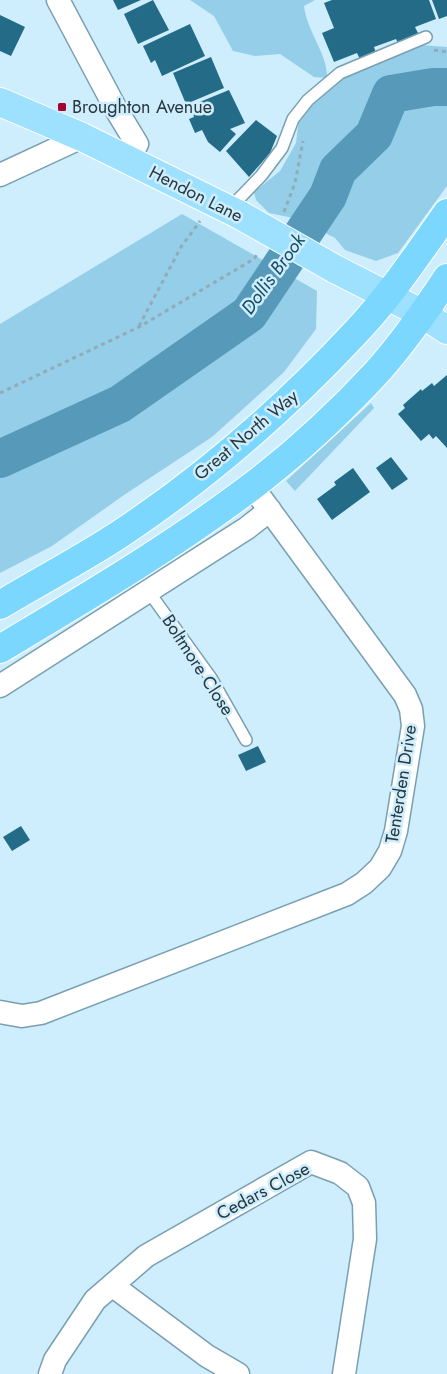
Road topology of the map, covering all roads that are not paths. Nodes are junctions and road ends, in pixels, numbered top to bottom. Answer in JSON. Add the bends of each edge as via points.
{"nodes":[{"id":1,"x":58,"y":0,"type":"edge"},
{"id":2,"x":426,"y":37,"type":"dead end"},
{"id":3,"x":0,"y":102,"type":"edge"},
{"id":4,"x":82,"y":137,"type":"junction"},
{"id":5,"x":127,"y":159,"type":"junction"},
{"id":6,"x":0,"y":175,"type":"edge"},
{"id":7,"x":227,"y":209,"type":"junction"},
{"id":8,"x":447,"y":213,"type":"edge"},
{"id":9,"x":447,"y":278,"type":"edge"},
{"id":10,"x":388,"y":295,"type":"junction"},
{"id":11,"x":423,"y":314,"type":"junction"},
{"id":12,"x":447,"y":330,"type":"edge"},
{"id":13,"x":252,"y":486,"type":"junction"},
{"id":14,"x":270,"y":510,"type":"junction"},
{"id":15,"x":149,"y":592,"type":"junction"},
{"id":16,"x":0,"y":605,"type":"edge"},
{"id":17,"x":0,"y":649,"type":"edge"},
{"id":18,"x":0,"y":686,"type":"edge"},
{"id":19,"x":246,"y":740,"type":"dead end"},
{"id":20,"x":0,"y":1012,"type":"edge"},
{"id":21,"x":114,"y":1286,"type":"junction"},
{"id":22,"x":50,"y":1374,"type":"edge"},
{"id":23,"x":238,"y":1374,"type":"edge"},
{"id":24,"x":344,"y":1374,"type":"edge"}],
"edges":[{"from":1,"to":5,"type":"street","via":[[137,144]]},
{"from":2,"to":7,"type":"lane","via":[[340,73],[308,100],[293,119],[282,148],[261,176]]},
{"from":3,"to":4,"type":"main road","name":"Hendon Lane"},
{"from":4,"to":5,"type":"main road","name":"Hendon Lane"},
{"from":4,"to":6,"type":"street"},
{"from":5,"to":7,"type":"main road","name":"Hendon Lane"},
{"from":7,"to":10,"type":"main road","name":"Hendon Lane","bridge":true},
{"from":8,"to":10,"type":"highway","name":"Great North Way"},
{"from":9,"to":11,"type":"highway"},
{"from":10,"to":11,"type":"main road","name":"Hendon Lane"},
{"from":10,"to":16,"type":"highway","name":"Great North Way","via":[[297,393],[236,447],[120,534]]},
{"from":11,"to":12,"type":"main road","name":"Hendon Lane"},
{"from":11,"to":13,"type":"highway","via":[[350,401]]},
{"from":13,"to":14,"type":"street","name":"Tenterden Drive"},
{"from":13,"to":17,"type":"highway","via":[[98,590]]},
{"from":14,"to":15,"type":"street","via":[[248,528]]},
{"from":14,"to":20,"type":"street","name":"Tenterden Drive","via":[[405,695],[411,709],[412,726],[390,851],[380,868],[347,894],[41,1014],[22,1016]]},
{"from":15,"to":18,"type":"street"},
{"from":15,"to":19,"type":"lane","name":"Boltmore Close","via":[[211,678]]},
{"from":21,"to":22,"type":"street","name":"Cedars Close","via":[[96,1300],[55,1360]]},
{"from":21,"to":23,"type":"street","via":[[207,1356]]},
{"from":21,"to":24,"type":"street","name":"Cedars Close","via":[[146,1256],[311,1162],[340,1173],[358,1187],[364,1203],[365,1239]]}]}
